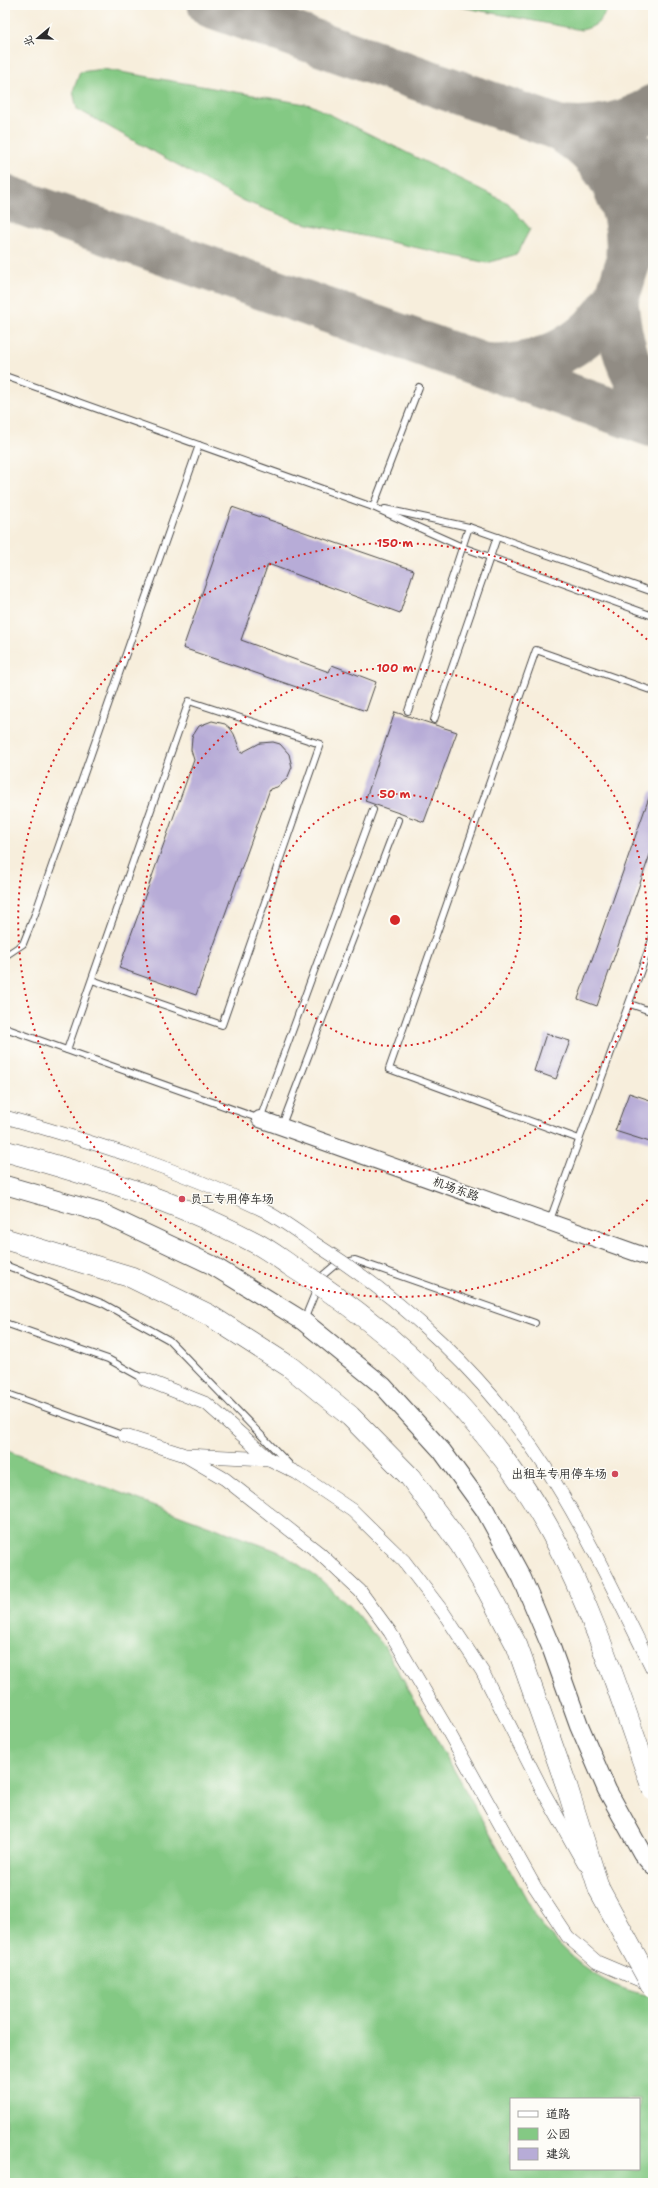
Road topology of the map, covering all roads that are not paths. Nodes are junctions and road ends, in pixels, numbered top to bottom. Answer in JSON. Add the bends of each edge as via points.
{"nodes":[{"id":1,"x":5,"y":376,"type":"edge"},
{"id":2,"x":419,"y":387,"type":"dead end"},
{"id":3,"x":200,"y":445,"type":"junction"},
{"id":4,"x":373,"y":507,"type":"junction"},
{"id":5,"x":468,"y":527,"type":"junction"},
{"id":6,"x":497,"y":537,"type":"junction"},
{"id":7,"x":462,"y":547,"type":"junction"},
{"id":8,"x":489,"y":557,"type":"junction"},
{"id":9,"x":653,"y":592,"type":"edge"},
{"id":10,"x":653,"y":616,"type":"edge"},
{"id":11,"x":653,"y":691,"type":"edge"},
{"id":12,"x":408,"y":711,"type":"dead end"},
{"id":13,"x":434,"y":720,"type":"dead end"},
{"id":14,"x":373,"y":810,"type":"dead end"},
{"id":15,"x":398,"y":820,"type":"dead end"},
{"id":16,"x":653,"y":937,"type":"edge"},
{"id":17,"x":5,"y":956,"type":"edge"},
{"id":18,"x":92,"y":980,"type":"junction"},
{"id":19,"x":630,"y":1004,"type":"junction"},
{"id":20,"x":653,"y":1012,"type":"edge"},
{"id":21,"x":5,"y":1028,"type":"edge"},
{"id":22,"x":67,"y":1050,"type":"junction"},
{"id":23,"x":5,"y":1117,"type":"edge"},
{"id":24,"x":260,"y":1119,"type":"junction"},
{"id":25,"x":281,"y":1127,"type":"junction"},
{"id":26,"x":579,"y":1139,"type":"junction"},
{"id":27,"x":5,"y":1151,"type":"edge"},
{"id":28,"x":5,"y":1185,"type":"edge"},
{"id":29,"x":549,"y":1222,"type":"junction"},
{"id":30,"x":5,"y":1239,"type":"edge"},
{"id":31,"x":653,"y":1259,"type":"edge"},
{"id":32,"x":5,"y":1265,"type":"edge"},
{"id":33,"x":303,"y":1321,"type":"junction"},
{"id":34,"x":5,"y":1323,"type":"edge"},
{"id":35,"x":535,"y":1323,"type":"dead end"},
{"id":36,"x":144,"y":1379,"type":"joint"},
{"id":37,"x":5,"y":1393,"type":"edge"},
{"id":38,"x":125,"y":1436,"type":"joint"},
{"id":39,"x":182,"y":1454,"type":"junction"},
{"id":40,"x":269,"y":1459,"type":"junction"},
{"id":41,"x":297,"y":1473,"type":"junction"},
{"id":42,"x":653,"y":1670,"type":"edge"},
{"id":43,"x":653,"y":1790,"type":"edge"},
{"id":44,"x":653,"y":1866,"type":"edge"},
{"id":45,"x":599,"y":1889,"type":"junction"},
{"id":46,"x":653,"y":1983,"type":"edge"},
{"id":47,"x":653,"y":1988,"type":"edge"}],
"edges":[{"from":1,"to":3,"type":"lane"},
{"from":2,"to":4,"type":"lane"},
{"from":3,"to":4,"type":"lane"},
{"from":3,"to":17,"type":"lane","via":[[35,914],[22,944]]},
{"from":4,"to":5,"type":"lane"},
{"from":4,"to":7,"type":"lane"},
{"from":5,"to":6,"type":"lane"},
{"from":5,"to":7,"type":"lane"},
{"from":6,"to":8,"type":"lane"},
{"from":6,"to":9,"type":"lane"},
{"from":7,"to":8,"type":"lane"},
{"from":7,"to":12,"type":"lane"},
{"from":8,"to":10,"type":"lane"},
{"from":8,"to":13,"type":"lane"},
{"from":11,"to":26,"type":"lane","via":[[536,650],[388,1069]]},
{"from":14,"to":24,"type":"lane"},
{"from":15,"to":25,"type":"lane"},
{"from":16,"to":19,"type":"lane"},
{"from":18,"to":18,"type":"lane","via":[[189,701],[320,744],[222,1025]]},
{"from":18,"to":22,"type":"lane"},
{"from":19,"to":20,"type":"lane"},
{"from":19,"to":26,"type":"lane"},
{"from":21,"to":22,"type":"lane"},
{"from":22,"to":24,"type":"lane"},
{"from":23,"to":42,"type":"street","bridge":true,"via":[[179,1172],[268,1212],[355,1269],[405,1308],[501,1407],[543,1464],[582,1529]]},
{"from":24,"to":25,"type":"street","name":"机场东路"},
{"from":25,"to":29,"type":"street","name":"机场东路"},
{"from":26,"to":29,"type":"lane"},
{"from":27,"to":43,"type":"highway","bridge":true,"via":[[160,1200],[251,1240],[334,1292],[426,1370],[480,1431],[520,1483],[551,1532],[603,1644]]},
{"from":28,"to":33,"type":"main road","via":[[102,1213],[212,1265]]},
{"from":29,"to":31,"type":"street","name":"机场东路"},
{"from":30,"to":45,"type":"highway","via":[[130,1277],[209,1315],[296,1372],[350,1416],[410,1477],[460,1544],[517,1646],[568,1787]]},
{"from":32,"to":41,"type":"lane","via":[[104,1304],[169,1340]]},
{"from":33,"to":35,"type":"lane","via":[[319,1275],[335,1265],[355,1260]]},
{"from":33,"to":44,"type":"main road","via":[[383,1386],[442,1451],[485,1510],[522,1578],[607,1790],[642,1853]]},
{"from":34,"to":36,"type":"lane","via":[[108,1359]]},
{"from":36,"to":40,"type":"street","via":[[207,1404]]},
{"from":37,"to":38,"type":"lane"},
{"from":38,"to":39,"type":"street"},
{"from":39,"to":40,"type":"street"},
{"from":39,"to":46,"type":"street","via":[[225,1479],[318,1552],[360,1591],[390,1632],[535,1887],[568,1937],[597,1962]]},
{"from":40,"to":41,"type":"street"},
{"from":41,"to":45,"type":"street","via":[[353,1511],[404,1561],[443,1612],[482,1671],[543,1792]]},
{"from":45,"to":47,"type":"highway","bridge":true}]}
